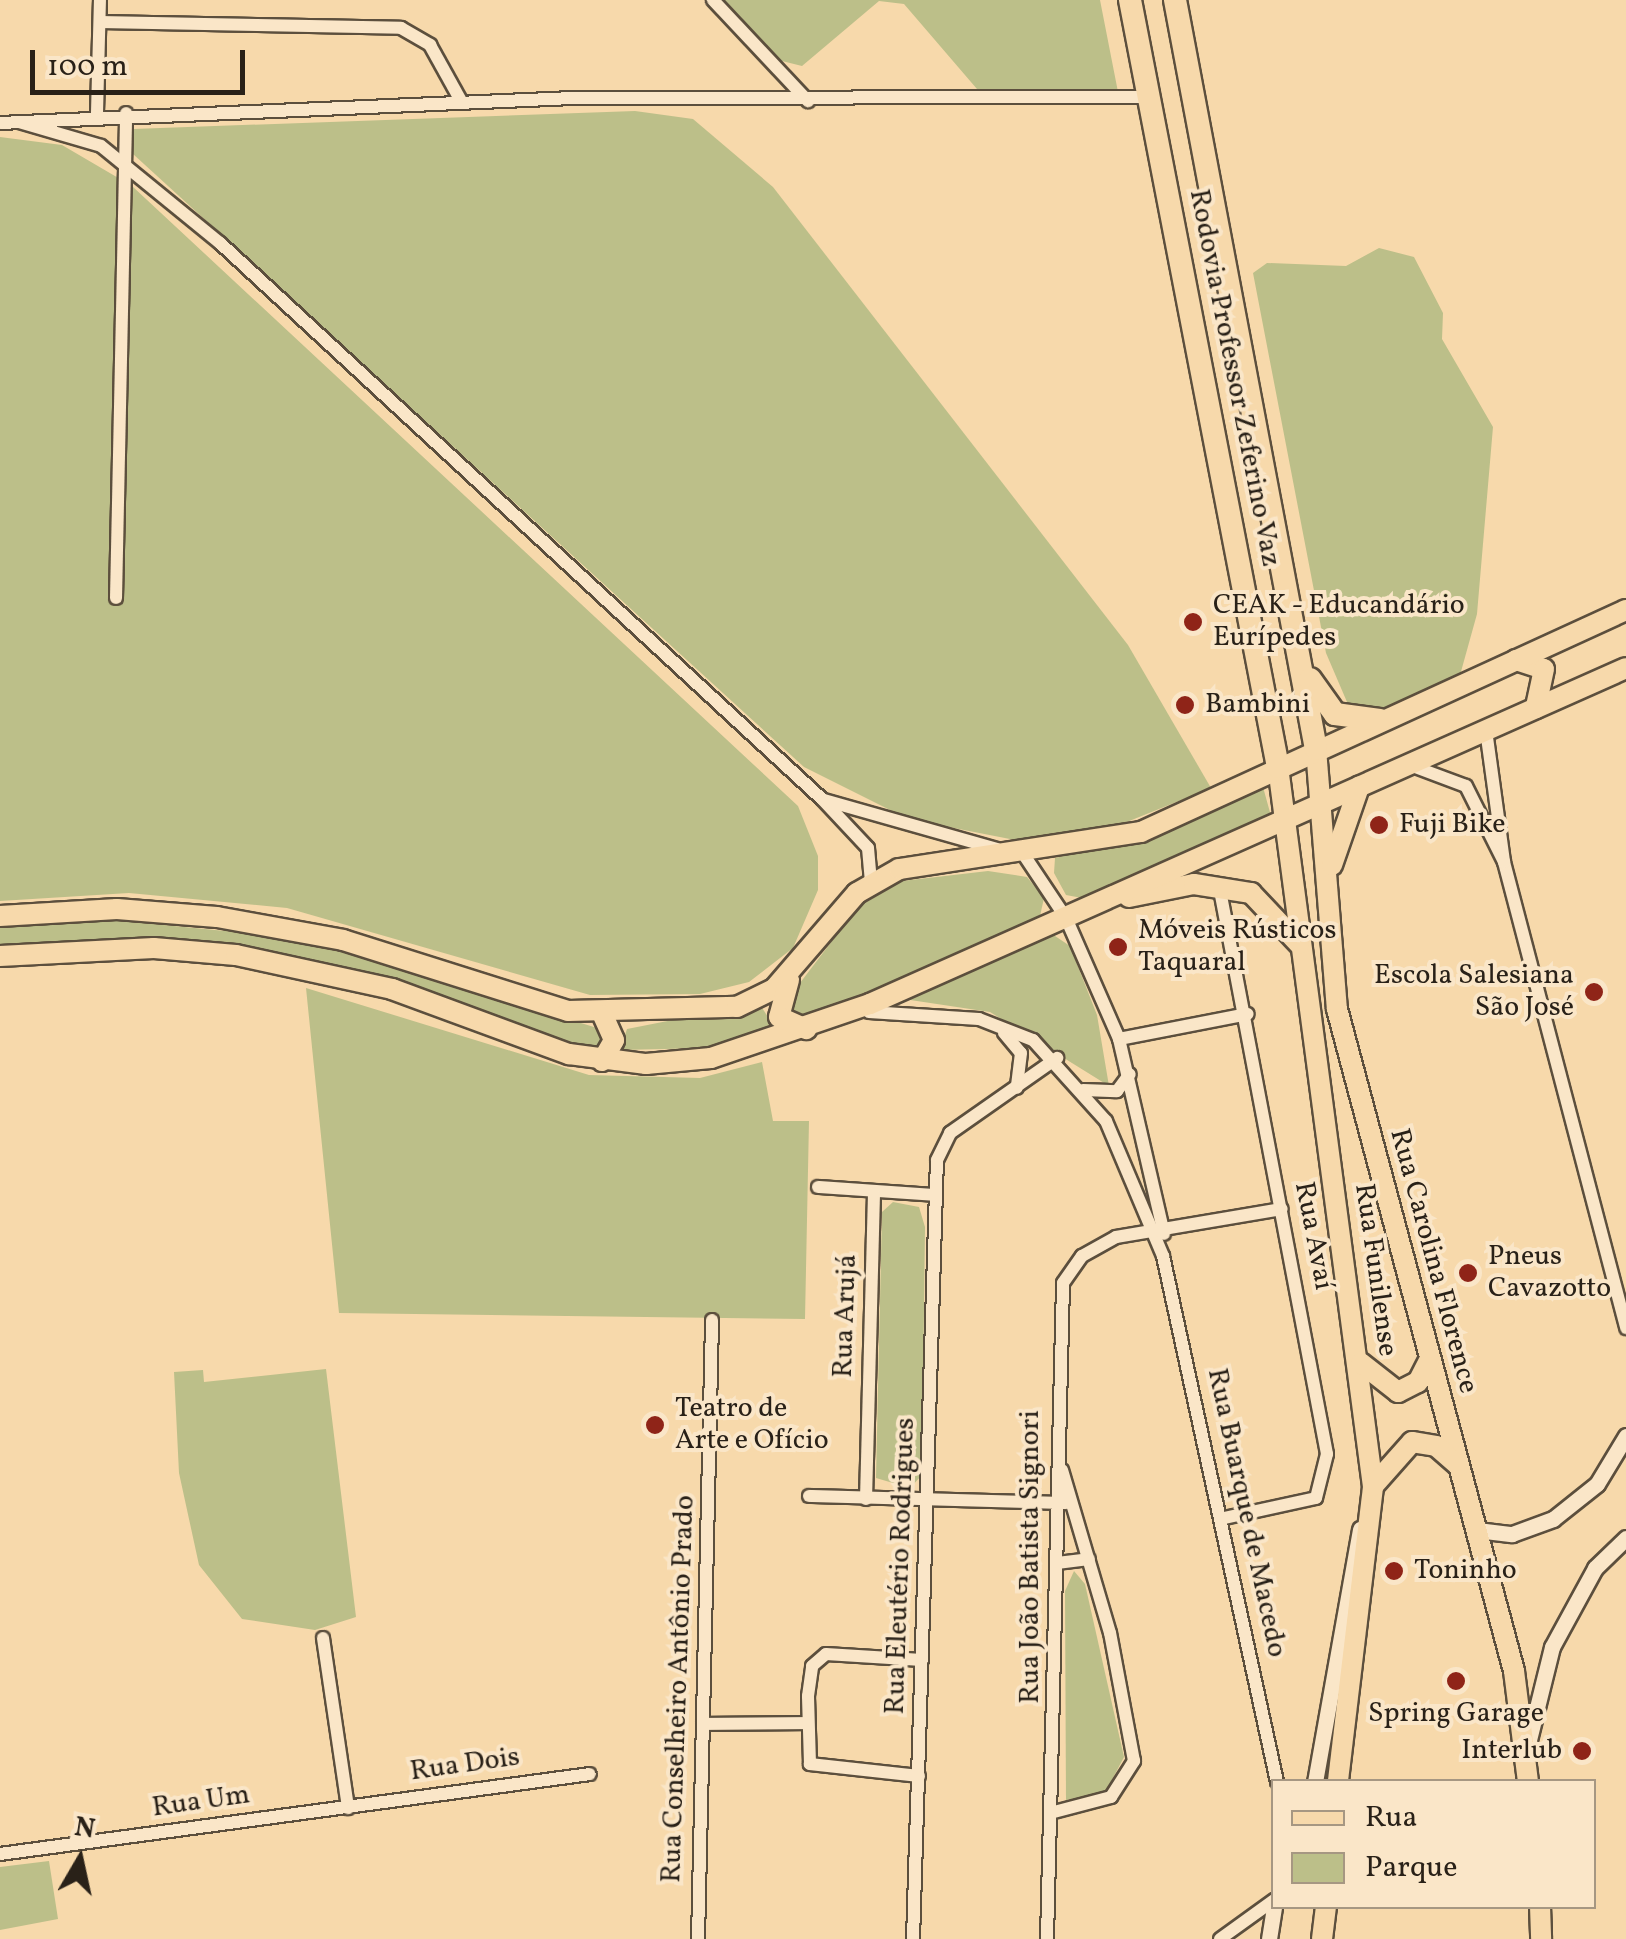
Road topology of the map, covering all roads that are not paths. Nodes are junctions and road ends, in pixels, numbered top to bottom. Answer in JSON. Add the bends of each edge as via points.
{"nodes":[{"id":1,"x":100,"y":0,"type":"edge"},
{"id":2,"x":713,"y":0,"type":"edge"},
{"id":3,"x":1130,"y":0,"type":"edge"},
{"id":4,"x":1175,"y":0,"type":"edge"},
{"id":5,"x":100,"y":22,"type":"junction"},
{"id":6,"x":1150,"y":97,"type":"junction"},
{"id":7,"x":808,"y":100,"type":"junction"},
{"id":8,"x":461,"y":101,"type":"junction"},
{"id":9,"x":97,"y":113,"type":"junction"},
{"id":10,"x":126,"y":113,"type":"junction"},
{"id":11,"x":19,"y":122,"type":"junction"},
{"id":12,"x":0,"y":123,"type":"edge"},
{"id":13,"x":122,"y":161,"type":"junction"},
{"id":14,"x":116,"y":598,"type":"dead end"},
{"id":15,"x":1626,"y":610,"type":"edge"},
{"id":16,"x":1292,"y":626,"type":"junction"},
{"id":17,"x":1512,"y":660,"type":"junction"},
{"id":18,"x":1626,"y":668,"type":"edge"},
{"id":19,"x":1536,"y":708,"type":"junction"},
{"id":20,"x":1380,"y":720,"type":"junction"},
{"id":21,"x":1486,"y":730,"type":"junction"},
{"id":22,"x":1316,"y":749,"type":"junction"},
{"id":23,"x":1278,"y":767,"type":"junction"},
{"id":24,"x":1402,"y":768,"type":"junction"},
{"id":25,"x":1359,"y":788,"type":"junction"},
{"id":26,"x":822,"y":799,"type":"junction"},
{"id":27,"x":1321,"y":802,"type":"junction"},
{"id":28,"x":1286,"y":820,"type":"junction"},
{"id":29,"x":1028,"y":852,"type":"junction"},
{"id":30,"x":1504,"y":862,"type":"junction"},
{"id":31,"x":871,"y":884,"type":"junction"},
{"id":32,"x":1220,"y":884,"type":"junction"},
{"id":33,"x":1326,"y":890,"type":"junction"},
{"id":34,"x":1088,"y":907,"type":"junction"},
{"id":35,"x":0,"y":916,"type":"edge"},
{"id":36,"x":1066,"y":918,"type":"junction"},
{"id":37,"x":0,"y":956,"type":"edge"},
{"id":38,"x":800,"y":961,"type":"junction"},
{"id":39,"x":1305,"y":962,"type":"junction"},
{"id":40,"x":1248,"y":1014,"type":"junction"},
{"id":41,"x":603,"y":1015,"type":"junction"},
{"id":42,"x":832,"y":1018,"type":"junction"},
{"id":43,"x":978,"y":1020,"type":"junction"},
{"id":44,"x":806,"y":1029,"type":"junction"},
{"id":45,"x":1119,"y":1040,"type":"junction"},
{"id":46,"x":1056,"y":1058,"type":"junction"},
{"id":47,"x":602,"y":1061,"type":"junction"},
{"id":48,"x":1130,"y":1074,"type":"junction"},
{"id":49,"x":1017,"y":1088,"type":"junction"},
{"id":50,"x":1084,"y":1090,"type":"junction"},
{"id":51,"x":818,"y":1187,"type":"dead end"},
{"id":52,"x":874,"y":1194,"type":"junction"},
{"id":53,"x":935,"y":1196,"type":"junction"},
{"id":54,"x":1282,"y":1209,"type":"junction"},
{"id":55,"x":1158,"y":1231,"type":"junction"},
{"id":56,"x":712,"y":1320,"type":"dead end"},
{"id":57,"x":1626,"y":1328,"type":"edge"},
{"id":58,"x":1429,"y":1360,"type":"junction"},
{"id":59,"x":1360,"y":1362,"type":"junction"},
{"id":60,"x":1626,"y":1436,"type":"edge"},
{"id":61,"x":1058,"y":1458,"type":"junction"},
{"id":62,"x":1460,"y":1468,"type":"junction"},
{"id":63,"x":1373,"y":1487,"type":"junction"},
{"id":64,"x":809,"y":1496,"type":"dead end"},
{"id":65,"x":866,"y":1499,"type":"junction"},
{"id":66,"x":930,"y":1502,"type":"junction"},
{"id":67,"x":1057,"y":1503,"type":"junction"},
{"id":68,"x":1073,"y":1504,"type":"junction"},
{"id":69,"x":1220,"y":1519,"type":"junction"},
{"id":70,"x":1477,"y":1530,"type":"junction"},
{"id":71,"x":1626,"y":1538,"type":"edge"},
{"id":72,"x":1089,"y":1559,"type":"junction"},
{"id":73,"x":1056,"y":1563,"type":"junction"},
{"id":74,"x":323,"y":1638,"type":"dead end"},
{"id":75,"x":922,"y":1660,"type":"junction"},
{"id":76,"x":808,"y":1723,"type":"junction"},
{"id":77,"x":703,"y":1724,"type":"junction"},
{"id":78,"x":1526,"y":1756,"type":"junction"},
{"id":79,"x":590,"y":1774,"type":"dead end"},
{"id":80,"x":919,"y":1776,"type":"junction"},
{"id":81,"x":1276,"y":1779,"type":"edge"},
{"id":82,"x":1315,"y":1779,"type":"edge"},
{"id":83,"x":1338,"y":1779,"type":"edge"},
{"id":84,"x":1528,"y":1779,"type":"edge"},
{"id":85,"x":348,"y":1808,"type":"junction"},
{"id":86,"x":1054,"y":1812,"type":"junction"},
{"id":87,"x":0,"y":1854,"type":"edge"},
{"id":88,"x":1271,"y":1905,"type":"edge"},
{"id":89,"x":1273,"y":1909,"type":"edge"},
{"id":90,"x":1326,"y":1909,"type":"edge"},
{"id":91,"x":1540,"y":1909,"type":"edge"},
{"id":92,"x":698,"y":1939,"type":"edge"},
{"id":93,"x":913,"y":1939,"type":"edge"},
{"id":94,"x":1047,"y":1939,"type":"edge"},
{"id":95,"x":1220,"y":1939,"type":"edge"},
{"id":96,"x":1269,"y":1939,"type":"edge"},
{"id":97,"x":1322,"y":1939,"type":"edge"},
{"id":98,"x":1541,"y":1939,"type":"edge"}],
"edges":[{"from":1,"to":5,"type":"street"},
{"from":2,"to":7,"type":"street"},
{"from":3,"to":6,"type":"highway","name":"Rodovia Professor Zeferino Vaz"},
{"from":4,"to":16,"type":"highway","name":"Rodovia Professor Zeferino Vaz"},
{"from":5,"to":8,"type":"street","via":[[401,28],[430,45]]},
{"from":5,"to":9,"type":"street"},
{"from":6,"to":7,"type":"street"},
{"from":6,"to":23,"type":"highway","name":"Rodovia Professor Zeferino Vaz"},
{"from":7,"to":8,"type":"street"},
{"from":8,"to":10,"type":"street"},
{"from":9,"to":10,"type":"street"},
{"from":9,"to":11,"type":"street"},
{"from":10,"to":13,"type":"street"},
{"from":11,"to":12,"type":"street"},
{"from":11,"to":13,"type":"street"},
{"from":13,"to":14,"type":"street"},
{"from":13,"to":26,"type":"street"},
{"from":15,"to":17,"type":"main road"},
{"from":16,"to":20,"type":"highway","via":[[1323,705],[1349,720]]},
{"from":16,"to":22,"type":"highway","name":"Rodovia Professor Zeferino Vaz"},
{"from":17,"to":19,"type":"main road","via":[[1544,669]]},
{"from":17,"to":20,"type":"main road"},
{"from":18,"to":19,"type":"main road"},
{"from":19,"to":21,"type":"main road"},
{"from":20,"to":22,"type":"main road"},
{"from":21,"to":24,"type":"main road"},
{"from":21,"to":30,"type":"street"},
{"from":22,"to":23,"type":"main road"},
{"from":22,"to":27,"type":"main road","name":"Rua Carolina Florence"},
{"from":23,"to":28,"type":"main road","name":"Rua Funilense"},
{"from":23,"to":29,"type":"main road","via":[[1141,832]]},
{"from":24,"to":25,"type":"main road"},
{"from":24,"to":30,"type":"street","via":[[1457,777]]},
{"from":25,"to":27,"type":"main road"},
{"from":25,"to":33,"type":"main road"},
{"from":26,"to":29,"type":"street","via":[[954,842]]},
{"from":26,"to":31,"type":"street","via":[[868,848]]},
{"from":27,"to":28,"type":"main road"},
{"from":27,"to":33,"type":"main road","name":"Rua Carolina Florence"},
{"from":28,"to":34,"type":"main road"},
{"from":28,"to":39,"type":"main road","name":"Rua Funilense"},
{"from":29,"to":31,"type":"main road","via":[[927,862]]},
{"from":29,"to":36,"type":"street","name":"Rua Buarque de Macedo"},
{"from":30,"to":57,"type":"street"},
{"from":31,"to":38,"type":"main road"},
{"from":32,"to":34,"type":"main road"},
{"from":32,"to":39,"type":"main road","via":[[1251,893],[1284,918]]},
{"from":32,"to":40,"type":"street","name":"Rua Avaí"},
{"from":33,"to":58,"type":"main road","name":"Rua Carolina Florence","via":[[1336,1009]]},
{"from":34,"to":36,"type":"main road"},
{"from":35,"to":41,"type":"main road","via":[[117,909],[285,927]]},
{"from":36,"to":42,"type":"main road"},
{"from":36,"to":45,"type":"street","name":"Rua Buarque de Macedo"},
{"from":37,"to":47,"type":"main road","via":[[154,948],[236,955],[392,990]]},
{"from":38,"to":41,"type":"main road","via":[[774,988],[737,1007]]},
{"from":38,"to":44,"type":"main road","via":[[777,1008],[785,1024]]},
{"from":39,"to":59,"type":"main road","name":"Rua Funilense"},
{"from":40,"to":45,"type":"street"},
{"from":40,"to":54,"type":"street","name":"Rua Avaí"},
{"from":41,"to":47,"type":"main road","via":[[614,1040]]},
{"from":42,"to":43,"type":"street","name":"Rua Buarque de Macedo","via":[[918,1009]]},
{"from":42,"to":44,"type":"main road"},
{"from":43,"to":46,"type":"street","name":"Rua Buarque de Macedo"},
{"from":43,"to":49,"type":"street","via":[[1021,1053]]},
{"from":44,"to":47,"type":"main road","via":[[711,1058]]},
{"from":45,"to":48,"type":"street","name":"Rua Buarque de Macedo"},
{"from":46,"to":49,"type":"street","name":"Rua Eleutério Rodrigues"},
{"from":46,"to":50,"type":"street","name":"Rua Buarque de Macedo"},
{"from":48,"to":50,"type":"street","via":[[1117,1091]]},
{"from":48,"to":55,"type":"street","name":"Rua Buarque de Macedo"},
{"from":49,"to":53,"type":"street","name":"Rua Eleutério Rodrigues","via":[[950,1134]]},
{"from":50,"to":55,"type":"street","name":"Rua Buarque de Macedo"},
{"from":51,"to":52,"type":"street"},
{"from":52,"to":53,"type":"street"},
{"from":52,"to":65,"type":"street","name":"Rua Arujá"},
{"from":53,"to":66,"type":"street","name":"Rua Eleutério Rodrigues"},
{"from":54,"to":55,"type":"street","name":"Rua João Batista Signori"},
{"from":54,"to":69,"type":"street","name":"Rua Avaí","via":[[1326,1475],[1308,1502]]},
{"from":55,"to":61,"type":"street","name":"Rua João Batista Signori","via":[[1101,1242],[1063,1283]]},
{"from":55,"to":69,"type":"street","name":"Rua Buarque de Macedo"},
{"from":56,"to":77,"type":"street","name":"Rua Conselheiro Antônio Prado"},
{"from":58,"to":59,"type":"main road","via":[[1418,1382],[1398,1392]]},
{"from":58,"to":62,"type":"main road","name":"Rua Carolina Florence"},
{"from":59,"to":63,"type":"main road","name":"Rua Funilense"},
{"from":60,"to":70,"type":"street","via":[[1597,1484],[1553,1519],[1512,1534]]},
{"from":61,"to":67,"type":"street","name":"Rua João Batista Signori"},
{"from":61,"to":68,"type":"street"},
{"from":62,"to":63,"type":"main road","via":[[1436,1446],[1412,1442]]},
{"from":62,"to":70,"type":"main road","name":"Rua Carolina Florence"},
{"from":63,"to":82,"type":"street","via":[[1342,1606]]},
{"from":63,"to":83,"type":"main road","name":"Rua Funilense"},
{"from":64,"to":65,"type":"street"},
{"from":65,"to":66,"type":"street"},
{"from":66,"to":67,"type":"street"},
{"from":66,"to":75,"type":"street","name":"Rua Eleutério Rodrigues"},
{"from":67,"to":68,"type":"street"},
{"from":67,"to":73,"type":"street","name":"Rua João Batista Signori"},
{"from":68,"to":72,"type":"street"},
{"from":69,"to":81,"type":"street","name":"Rua Buarque de Macedo"},
{"from":70,"to":78,"type":"main road","name":"Rua Carolina Florence"},
{"from":71,"to":78,"type":"street","via":[[1595,1568],[1552,1648]]},
{"from":72,"to":73,"type":"street"},
{"from":72,"to":86,"type":"street","via":[[1134,1761],[1111,1797]]},
{"from":73,"to":86,"type":"street","name":"Rua João Batista Signori"},
{"from":74,"to":85,"type":"street"},
{"from":75,"to":76,"type":"street","via":[[826,1654],[811,1672]]},
{"from":75,"to":80,"type":"street","name":"Rua Eleutério Rodrigues"},
{"from":76,"to":77,"type":"street"},
{"from":76,"to":80,"type":"street","via":[[814,1766]]},
{"from":77,"to":92,"type":"street","name":"Rua Conselheiro Antônio Prado"},
{"from":78,"to":84,"type":"main road","name":"Rua Carolina Florence"},
{"from":79,"to":85,"type":"street","name":"Rua Dois"},
{"from":80,"to":93,"type":"street","name":"Rua Eleutério Rodrigues"},
{"from":85,"to":87,"type":"street","name":"Rua Um"},
{"from":86,"to":94,"type":"street","name":"Rua João Batista Signori"},
{"from":88,"to":95,"type":"street"},
{"from":89,"to":96,"type":"street"},
{"from":90,"to":97,"type":"main road"},
{"from":91,"to":98,"type":"main road"}]}
